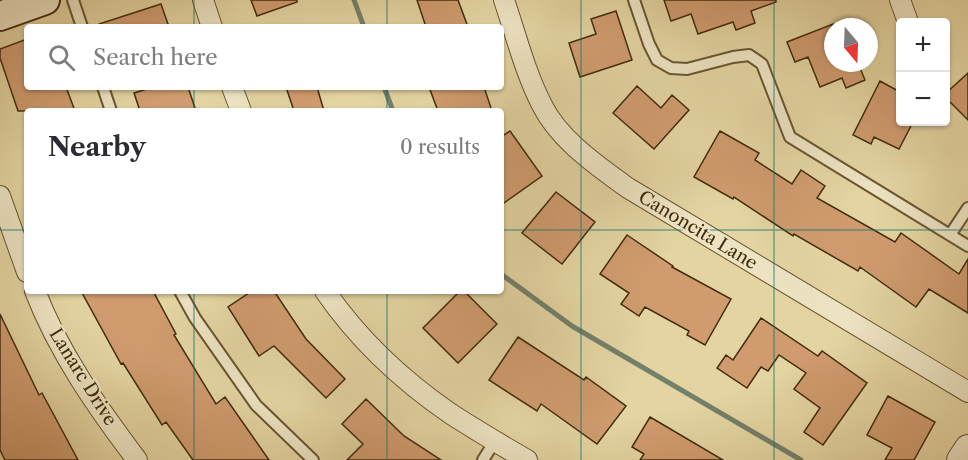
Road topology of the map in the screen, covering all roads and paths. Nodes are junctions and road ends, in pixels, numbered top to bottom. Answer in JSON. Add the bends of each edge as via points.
{"nodes":[{"id":1,"x":45,"y":0,"type":"edge"},
{"id":2,"x":73,"y":0,"type":"edge"},
{"id":3,"x":203,"y":0,"type":"edge"},
{"id":4,"x":504,"y":0,"type":"edge"},
{"id":5,"x":634,"y":0,"type":"edge"},
{"id":6,"x":900,"y":0,"type":"edge"},
{"id":7,"x":0,"y":16,"type":"edge"},
{"id":8,"x":907,"y":18,"type":"edge"},
{"id":9,"x":81,"y":24,"type":"edge"},
{"id":10,"x":211,"y":24,"type":"edge"},
{"id":11,"x":104,"y":90,"type":"edge"},
{"id":12,"x":233,"y":90,"type":"edge"},
{"id":13,"x":110,"y":108,"type":"edge"},
{"id":14,"x":240,"y":108,"type":"edge"},
{"id":15,"x":0,"y":196,"type":"edge"},
{"id":16,"x":968,"y":208,"type":"edge"},
{"id":17,"x":950,"y":234,"type":"junction"},
{"id":18,"x":968,"y":246,"type":"edge"},
{"id":19,"x":24,"y":264,"type":"edge"},
{"id":20,"x":36,"y":294,"type":"edge"},
{"id":21,"x":182,"y":294,"type":"edge"},
{"id":22,"x":327,"y":294,"type":"edge"},
{"id":23,"x":968,"y":392,"type":"edge"},
{"id":24,"x":495,"y":441,"type":"junction"},
{"id":25,"x":968,"y":448,"type":"edge"},
{"id":26,"x":137,"y":460,"type":"edge"},
{"id":27,"x":313,"y":460,"type":"edge"},
{"id":28,"x":483,"y":460,"type":"edge"},
{"id":29,"x":527,"y":460,"type":"edge"},
{"id":30,"x":960,"y":460,"type":"edge"}],
"edges":[{"from":1,"to":7,"type":"main road"},
{"from":2,"to":9,"type":"lane"},
{"from":3,"to":10,"type":"street"},
{"from":4,"to":23,"type":"street","name":"Canoncita Lane","via":[[542,107],[582,153],[628,189]]},
{"from":5,"to":17,"type":"lane","via":[[657,60],[671,68],[687,69],[749,55],[762,63],[790,137]]},
{"from":6,"to":8,"type":"street"},
{"from":11,"to":13,"type":"lane"},
{"from":12,"to":14,"type":"street"},
{"from":15,"to":19,"type":"street"},
{"from":16,"to":17,"type":"lane"},
{"from":17,"to":18,"type":"lane"},
{"from":20,"to":26,"type":"street","name":"Lanarc Drive","via":[[73,368]]},
{"from":21,"to":27,"type":"lane","via":[[256,405]]},
{"from":22,"to":24,"type":"street","via":[[354,329],[406,378]]},
{"from":24,"to":28,"type":"lane"},
{"from":24,"to":29,"type":"street"},
{"from":25,"to":30,"type":"street"}]}
